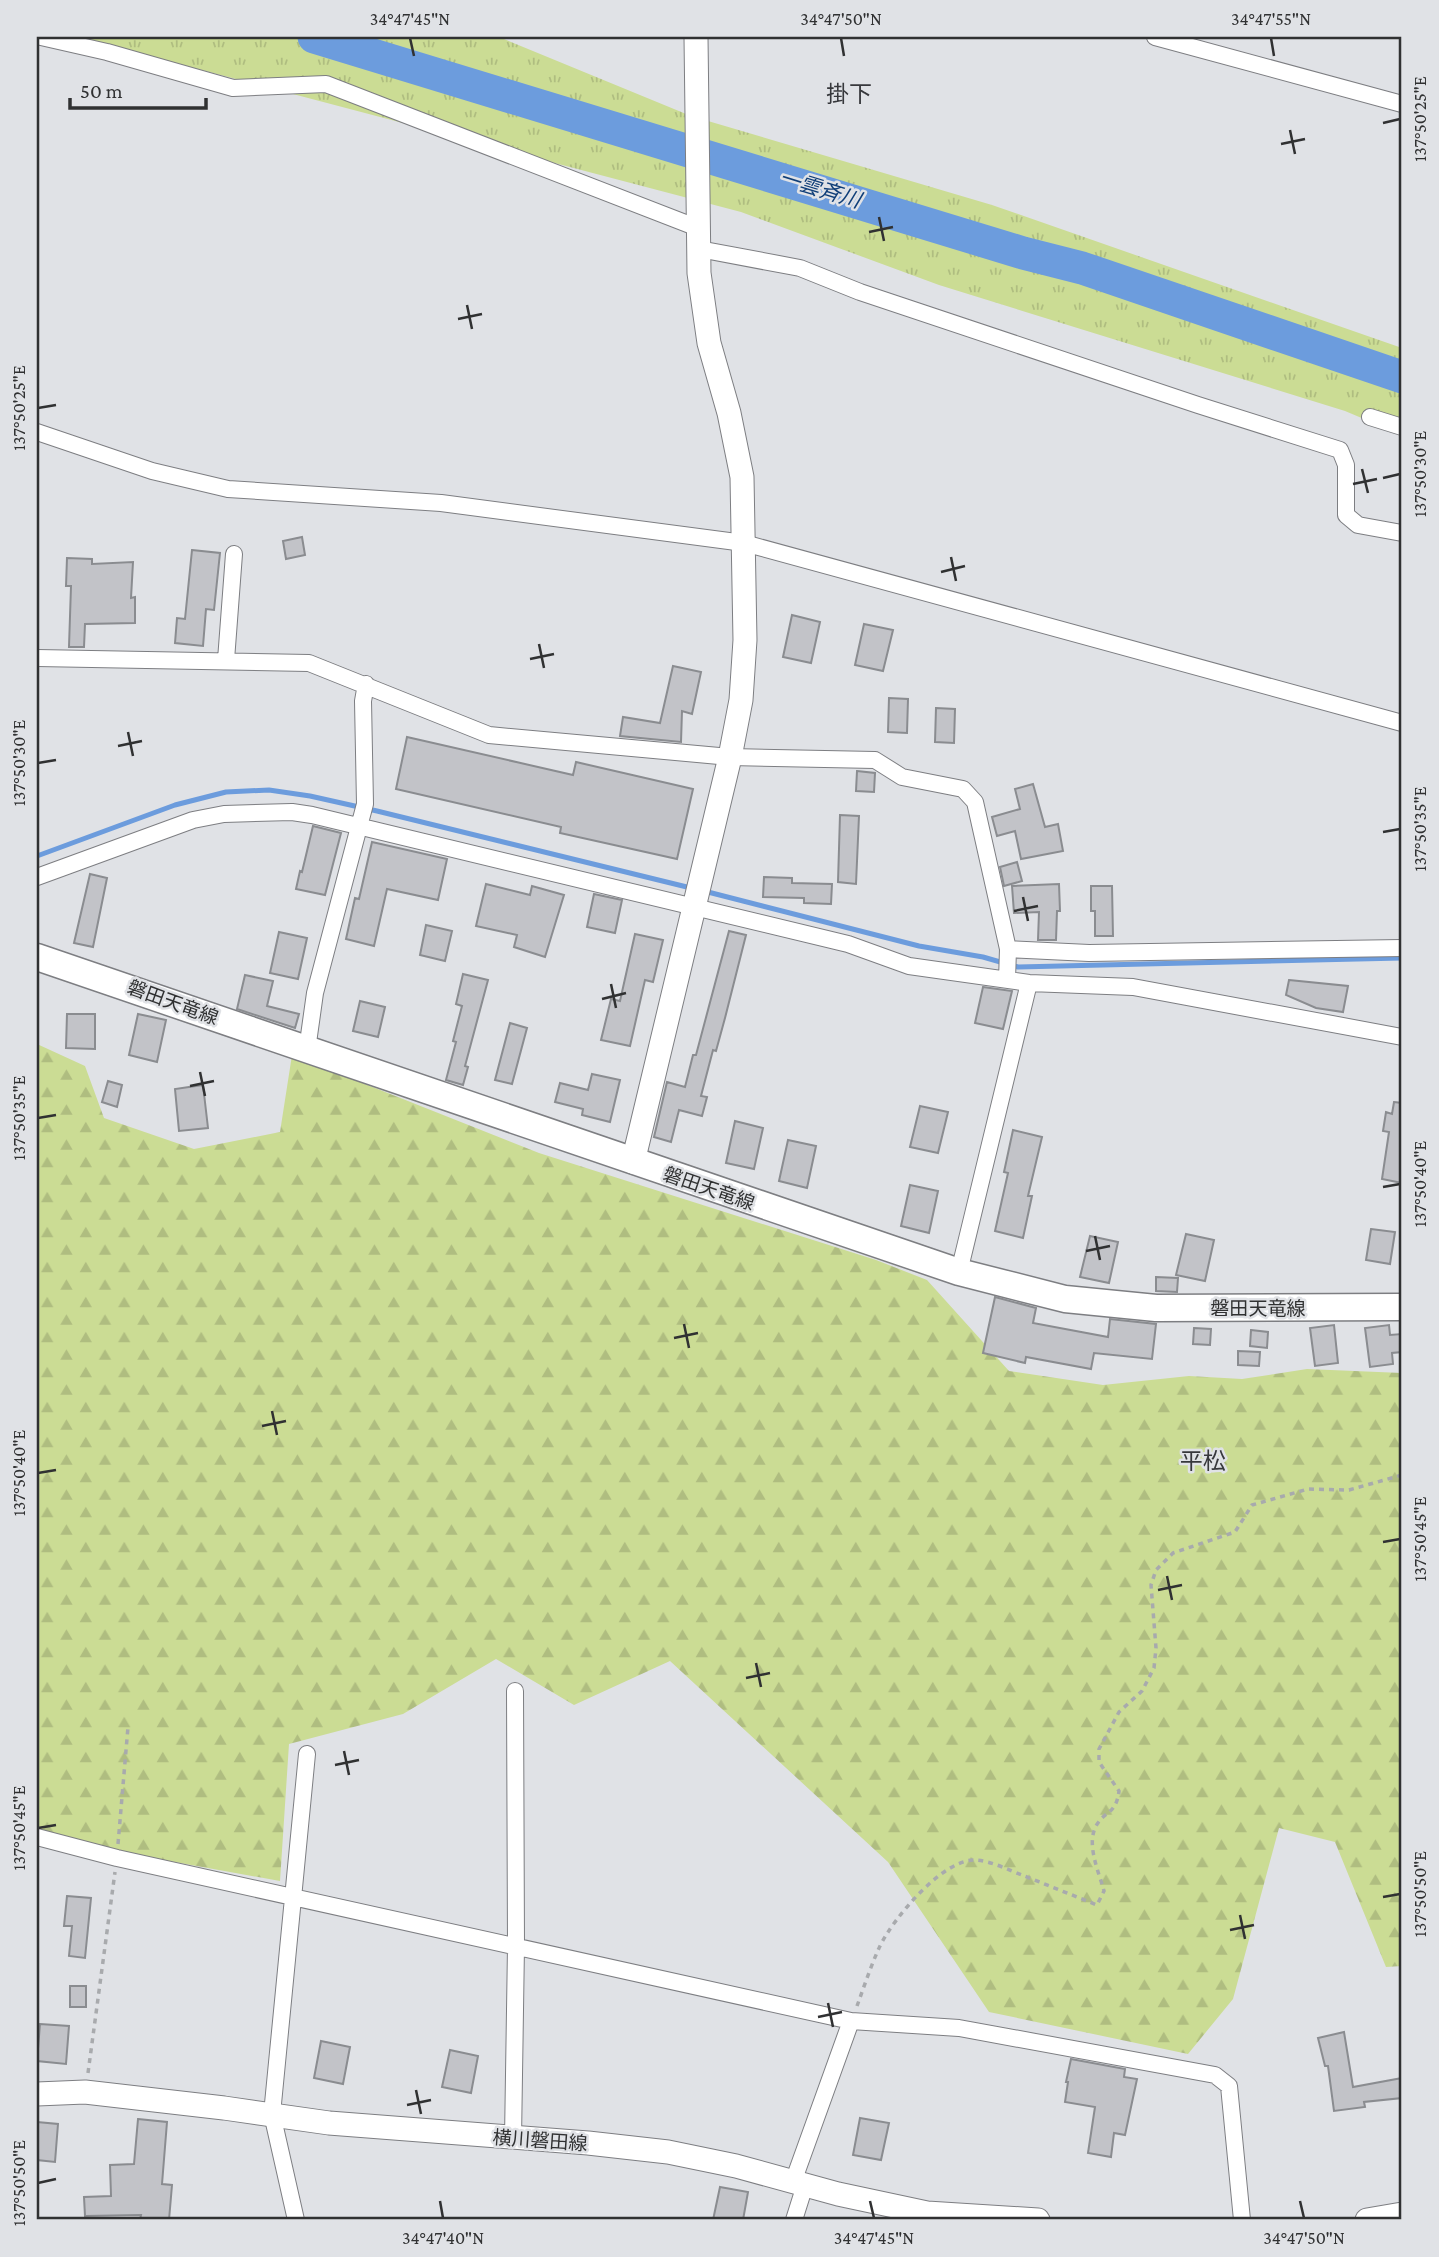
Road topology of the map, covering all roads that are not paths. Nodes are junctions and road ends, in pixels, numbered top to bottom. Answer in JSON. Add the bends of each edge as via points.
{"nodes":[{"id":1,"x":41,"y":37,"type":"edge"},
{"id":2,"x":696,"y":37,"type":"edge"},
{"id":3,"x":1155,"y":37,"type":"edge"},
{"id":4,"x":1402,"y":104,"type":"edge"},
{"id":5,"x":698,"y":229,"type":"junction"},
{"id":6,"x":1370,"y":416,"type":"dead end"},
{"id":7,"x":1402,"y":426,"type":"edge"},
{"id":8,"x":37,"y":432,"type":"edge"},
{"id":9,"x":1402,"y":533,"type":"edge"},
{"id":10,"x":744,"y":543,"type":"junction"},
{"id":11,"x":234,"y":554,"type":"dead end"},
{"id":12,"x":37,"y":657,"type":"edge"},
{"id":13,"x":226,"y":660,"type":"junction"},
{"id":14,"x":366,"y":684,"type":"junction"},
{"id":15,"x":1402,"y":723,"type":"edge"},
{"id":16,"x":730,"y":757,"type":"junction"},
{"id":17,"x":360,"y":824,"type":"junction"},
{"id":18,"x":37,"y":877,"type":"edge"},
{"id":19,"x":695,"y":898,"type":"junction"},
{"id":20,"x":1402,"y":948,"type":"edge"},
{"id":21,"x":1008,"y":949,"type":"junction"},
{"id":22,"x":37,"y":957,"type":"edge"},
{"id":23,"x":1006,"y":980,"type":"junction"},
{"id":24,"x":1029,"y":983,"type":"junction"},
{"id":25,"x":1402,"y":1037,"type":"edge"},
{"id":26,"x":307,"y":1050,"type":"junction"},
{"id":27,"x":633,"y":1162,"type":"junction"},
{"id":28,"x":959,"y":1272,"type":"junction"},
{"id":29,"x":1402,"y":1307,"type":"edge"},
{"id":30,"x":515,"y":1691,"type":"dead end"},
{"id":31,"x":307,"y":1754,"type":"dead end"},
{"id":32,"x":37,"y":1837,"type":"edge"},
{"id":33,"x":292,"y":1896,"type":"junction"},
{"id":34,"x":516,"y":1946,"type":"junction"},
{"id":35,"x":851,"y":2021,"type":"junction"},
{"id":36,"x":37,"y":2094,"type":"edge"},
{"id":37,"x":272,"y":2114,"type":"junction"},
{"id":38,"x":513,"y":2139,"type":"junction"},
{"id":39,"x":799,"y":2183,"type":"junction"},
{"id":40,"x":1402,"y":2214,"type":"edge"},
{"id":41,"x":296,"y":2220,"type":"edge"},
{"id":42,"x":794,"y":2220,"type":"edge"},
{"id":43,"x":1038,"y":2220,"type":"edge"},
{"id":44,"x":1242,"y":2220,"type":"edge"},
{"id":45,"x":1367,"y":2220,"type":"edge"}],
"edges":[{"from":1,"to":5,"type":"street","via":[[233,88],[326,84]]},
{"from":2,"to":5,"type":"street"},
{"from":3,"to":4,"type":"street"},
{"from":5,"to":9,"type":"street","via":[[860,292],[1340,450],[1346,464],[1346,515],[1359,525]]},
{"from":5,"to":10,"type":"street","via":[[709,343],[742,477]]},
{"from":6,"to":7,"type":"street"},
{"from":8,"to":10,"type":"street","via":[[152,471],[228,489],[441,503]]},
{"from":10,"to":15,"type":"street"},
{"from":10,"to":16,"type":"street","via":[[742,688]]},
{"from":11,"to":13,"type":"street"},
{"from":12,"to":13,"type":"street"},
{"from":13,"to":14,"type":"street","via":[[309,663]]},
{"from":14,"to":16,"type":"street","via":[[488,734]]},
{"from":14,"to":17,"type":"street","via":[[365,804]]},
{"from":16,"to":19,"type":"street"},
{"from":16,"to":21,"type":"street","via":[[875,760],[902,777],[963,789],[975,802]]},
{"from":17,"to":18,"type":"street","via":[[292,812],[224,814],[193,820]]},
{"from":17,"to":19,"type":"street"},
{"from":17,"to":26,"type":"street","via":[[315,993]]},
{"from":19,"to":23,"type":"street","via":[[909,965]]},
{"from":19,"to":27,"type":"street"},
{"from":20,"to":21,"type":"street","via":[[1089,953]]},
{"from":21,"to":23,"type":"street"},
{"from":22,"to":26,"type":"main road","name":"磐田天竜線"},
{"from":23,"to":24,"type":"street"},
{"from":24,"to":25,"type":"street","via":[[1133,987]]},
{"from":24,"to":28,"type":"street"},
{"from":26,"to":27,"type":"main road","name":"磐田天竜線"},
{"from":27,"to":28,"type":"main road","name":"磐田天竜線"},
{"from":28,"to":29,"type":"main road","name":"磐田天竜線","via":[[1065,1299],[1156,1308]]},
{"from":30,"to":34,"type":"street"},
{"from":31,"to":33,"type":"street"},
{"from":32,"to":33,"type":"street"},
{"from":33,"to":34,"type":"street"},
{"from":33,"to":37,"type":"street"},
{"from":34,"to":35,"type":"street"},
{"from":34,"to":38,"type":"street"},
{"from":35,"to":39,"type":"street"},
{"from":35,"to":44,"type":"street","via":[[959,2028],[1215,2075],[1229,2086]]},
{"from":36,"to":37,"type":"street","name":"横川磐田線","via":[[85,2092]]},
{"from":37,"to":38,"type":"street","name":"横川磐田線"},
{"from":37,"to":41,"type":"street"},
{"from":38,"to":39,"type":"street","name":"横川磐田線","via":[[668,2152]]},
{"from":39,"to":42,"type":"street"},
{"from":39,"to":43,"type":"street","name":"横川磐田線","via":[[927,2213]]},
{"from":40,"to":45,"type":"street"}]}
